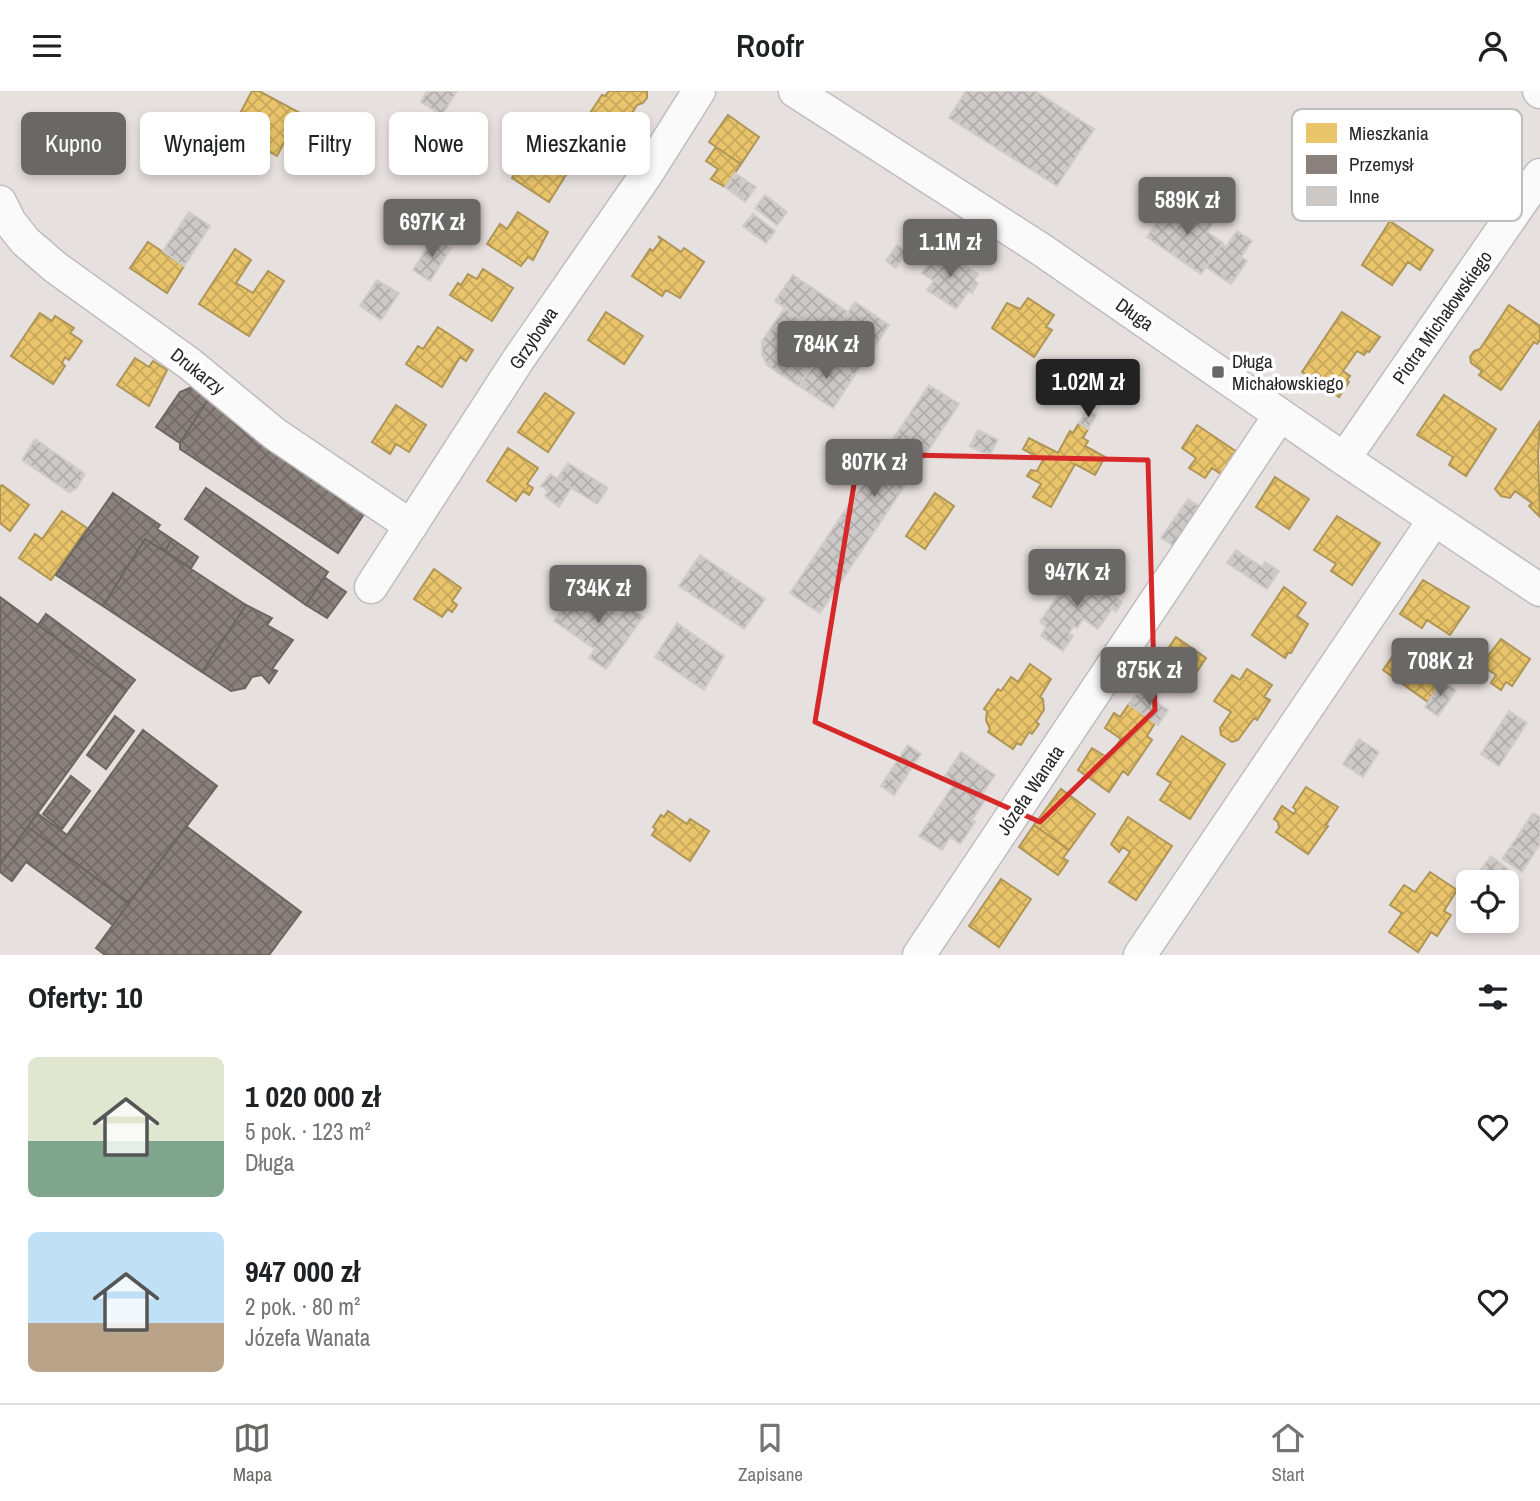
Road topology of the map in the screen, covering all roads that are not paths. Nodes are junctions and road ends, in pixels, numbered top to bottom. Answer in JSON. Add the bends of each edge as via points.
{"nodes":[{"id":1,"x":699,"y":91,"type":"edge"},
{"id":2,"x":795,"y":91,"type":"edge"},
{"id":3,"x":1540,"y":175,"type":"edge"},
{"id":4,"x":1522,"y":201,"type":"edge"},
{"id":5,"x":0,"y":202,"type":"edge"},
{"id":6,"x":1508,"y":221,"type":"edge"},
{"id":7,"x":1280,"y":415,"type":"junction"},
{"id":8,"x":1344,"y":459,"type":"junction"},
{"id":9,"x":1434,"y":520,"type":"junction"},
{"id":10,"x":411,"y":526,"type":"junction"},
{"id":11,"x":371,"y":587,"type":"dead end"},
{"id":12,"x":1540,"y":590,"type":"edge"},
{"id":13,"x":919,"y":955,"type":"edge"},
{"id":14,"x":1140,"y":955,"type":"edge"}],
"edges":[{"from":1,"to":10,"type":"street","name":"Grzybowa"},
{"from":2,"to":7,"type":"street","name":"Długa","via":[[960,195]]},
{"from":3,"to":4,"type":"street","name":"Piotra Michałowskiego"},
{"from":5,"to":10,"type":"street","name":"Drukarzy","via":[[24,241],[55,267],[190,364],[285,442]]},
{"from":6,"to":8,"type":"street","name":"Piotra Michałowskiego"},
{"from":7,"to":8,"type":"street","name":"Długa"},
{"from":7,"to":13,"type":"street","name":"Józefa Wanata"},
{"from":8,"to":9,"type":"street","name":"Długa"},
{"from":9,"to":12,"type":"street","name":"Długa"},
{"from":9,"to":14,"type":"street"},
{"from":10,"to":11,"type":"street","name":"Grzybowa"}]}
